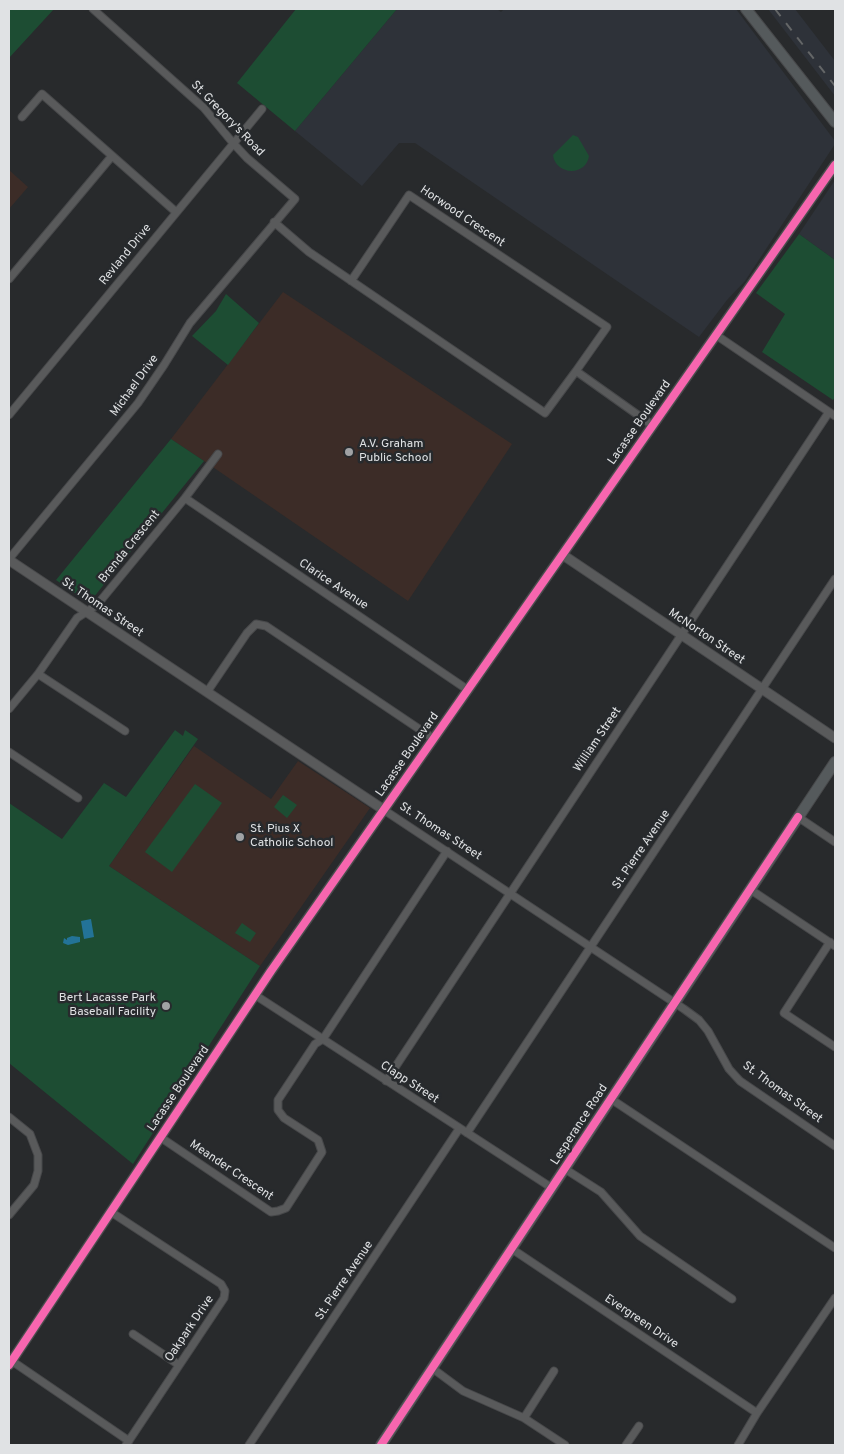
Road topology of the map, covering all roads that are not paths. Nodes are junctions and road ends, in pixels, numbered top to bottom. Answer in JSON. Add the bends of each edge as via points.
{"nodes":[{"id":1,"x":94,"y":9,"type":"edge"},
{"id":2,"x":746,"y":9,"type":"edge"},
{"id":3,"x":262,"y":109,"type":"dead end"},
{"id":4,"x":22,"y":118,"type":"dead end"},
{"id":5,"x":835,"y":122,"type":"edge"},
{"id":6,"x":233,"y":143,"type":"junction"},
{"id":7,"x":112,"y":156,"type":"junction"},
{"id":8,"x":835,"y":165,"type":"edge"},
{"id":9,"x":176,"y":212,"type":"junction"},
{"id":10,"x":274,"y":222,"type":"junction"},
{"id":11,"x":9,"y":279,"type":"edge"},
{"id":12,"x":352,"y":280,"type":"junction"},
{"id":13,"x":716,"y":335,"type":"junction"},
{"id":14,"x":576,"y":371,"type":"junction"},
{"id":15,"x":832,"y":414,"type":"edge"},
{"id":16,"x":9,"y":415,"type":"edge"},
{"id":17,"x":652,"y":425,"type":"junction"},
{"id":18,"x":218,"y":454,"type":"dead end"},
{"id":19,"x":185,"y":498,"type":"junction"},
{"id":20,"x":562,"y":555,"type":"junction"},
{"id":21,"x":9,"y":560,"type":"edge"},
{"id":22,"x":835,"y":579,"type":"edge"},
{"id":23,"x":87,"y":612,"type":"junction"},
{"id":24,"x":681,"y":636,"type":"junction"},
{"id":25,"x":38,"y":674,"type":"junction"},
{"id":26,"x":761,"y":689,"type":"junction"},
{"id":27,"x":468,"y":690,"type":"junction"},
{"id":28,"x":206,"y":692,"type":"junction"},
{"id":29,"x":9,"y":709,"type":"edge"},
{"id":30,"x":125,"y":731,"type":"dead end"},
{"id":31,"x":835,"y":738,"type":"edge"},
{"id":32,"x":434,"y":739,"type":"junction"},
{"id":33,"x":9,"y":752,"type":"edge"},
{"id":34,"x":835,"y":762,"type":"edge"},
{"id":35,"x":78,"y":798,"type":"dead end"},
{"id":36,"x":384,"y":810,"type":"junction"},
{"id":37,"x":798,"y":817,"type":"junction"},
{"id":38,"x":835,"y":842,"type":"edge"},
{"id":39,"x":447,"y":852,"type":"junction"},
{"id":40,"x":751,"y":890,"type":"junction"},
{"id":41,"x":510,"y":893,"type":"junction"},
{"id":42,"x":832,"y":944,"type":"edge"},
{"id":43,"x":591,"y":946,"type":"junction"},
{"id":44,"x":255,"y":995,"type":"junction"},
{"id":45,"x":674,"y":1002,"type":"junction"},
{"id":46,"x":323,"y":1038,"type":"junction"},
{"id":47,"x":835,"y":1047,"type":"edge"},
{"id":48,"x":386,"y":1081,"type":"junction"},
{"id":49,"x":611,"y":1099,"type":"junction"},
{"id":50,"x":9,"y":1117,"type":"edge"},
{"id":51,"x":459,"y":1129,"type":"junction"},
{"id":52,"x":466,"y":1134,"type":"junction"},
{"id":53,"x":160,"y":1137,"type":"junction"},
{"id":54,"x":835,"y":1146,"type":"edge"},
{"id":55,"x":565,"y":1169,"type":"junction"},
{"id":56,"x":552,"y":1188,"type":"junction"},
{"id":57,"x":111,"y":1212,"type":"junction"},
{"id":58,"x":9,"y":1215,"type":"edge"},
{"id":59,"x":835,"y":1248,"type":"edge"},
{"id":60,"x":512,"y":1249,"type":"junction"},
{"id":61,"x":835,"y":1298,"type":"edge"},
{"id":62,"x":732,"y":1299,"type":"dead end"},
{"id":63,"x":134,"y":1334,"type":"dead end"},
{"id":64,"x":9,"y":1362,"type":"edge"},
{"id":65,"x":180,"y":1365,"type":"junction"},
{"id":66,"x":432,"y":1368,"type":"junction"},
{"id":67,"x":554,"y":1371,"type":"dead end"},
{"id":68,"x":757,"y":1413,"type":"junction"},
{"id":69,"x":524,"y":1418,"type":"junction"},
{"id":70,"x":639,"y":1426,"type":"dead end"},
{"id":71,"x":127,"y":1443,"type":"edge"},
{"id":72,"x":249,"y":1445,"type":"edge"},
{"id":73,"x":381,"y":1445,"type":"edge"},
{"id":74,"x":565,"y":1445,"type":"edge"},
{"id":75,"x":626,"y":1445,"type":"edge"},
{"id":76,"x":738,"y":1445,"type":"edge"}],
"edges":[{"from":1,"to":6,"type":"street","name":"St. Gregory's Road","via":[[204,108]]},
{"from":2,"to":5,"type":"main road"},
{"from":3,"to":6,"type":"street","name":"Revland Drive"},
{"from":4,"to":7,"type":"street","via":[[42,94]]},
{"from":6,"to":9,"type":"street","name":"Revland Drive"},
{"from":6,"to":10,"type":"street","name":"St. Gregory's Road","via":[[295,198]]},
{"from":7,"to":9,"type":"street"},
{"from":7,"to":11,"type":"street"},
{"from":8,"to":13,"type":"street","name":"Lacasse Boulevard"},
{"from":9,"to":16,"type":"street","name":"Revland Drive"},
{"from":10,"to":12,"type":"street","via":[[309,252]]},
{"from":10,"to":21,"type":"street","name":"Michael Drive","via":[[190,323],[138,403]]},
{"from":12,"to":14,"type":"street","name":"Horwood Crescent","via":[[545,413]]},
{"from":12,"to":14,"type":"street","name":"Horwood Crescent","via":[[409,195],[607,327]]},
{"from":13,"to":15,"type":"street"},
{"from":13,"to":17,"type":"street","name":"Lacasse Boulevard"},
{"from":14,"to":17,"type":"street"},
{"from":15,"to":24,"type":"street","name":"William Street"},
{"from":17,"to":20,"type":"street","name":"Lacasse Boulevard"},
{"from":18,"to":19,"type":"street","name":"Brenda Crescent"},
{"from":19,"to":23,"type":"street","name":"Brenda Crescent","via":[[97,605]]},
{"from":19,"to":27,"type":"street","name":"Clarice Avenue"},
{"from":20,"to":24,"type":"street","name":"McNorton Street"},
{"from":20,"to":27,"type":"street","name":"Lacasse Boulevard"},
{"from":21,"to":23,"type":"street","name":"St. Thomas Street"},
{"from":22,"to":26,"type":"street","name":"St. Pierre Avenue"},
{"from":23,"to":25,"type":"street","name":"Brenda Crescent","via":[[77,618]]},
{"from":23,"to":28,"type":"street","name":"St. Thomas Street"},
{"from":24,"to":26,"type":"street","name":"McNorton Street"},
{"from":24,"to":41,"type":"street","name":"William Street"},
{"from":25,"to":29,"type":"street","name":"Brenda Crescent"},
{"from":25,"to":30,"type":"street"},
{"from":26,"to":31,"type":"street","name":"McNorton Street"},
{"from":26,"to":43,"type":"street","name":"St. Pierre Avenue"},
{"from":27,"to":32,"type":"street","name":"Lacasse Boulevard"},
{"from":28,"to":32,"type":"street","via":[[247,633],[256,624],[266,626]]},
{"from":28,"to":36,"type":"street","name":"St. Thomas Street"},
{"from":32,"to":36,"type":"street","name":"Lacasse Boulevard"},
{"from":33,"to":35,"type":"street"},
{"from":34,"to":37,"type":"main road","name":"Lesperance Road"},
{"from":36,"to":39,"type":"street","name":"St. Thomas Street"},
{"from":36,"to":44,"type":"street","name":"Lacasse Boulevard"},
{"from":37,"to":38,"type":"street"},
{"from":37,"to":40,"type":"main road","name":"Lesperance Road"},
{"from":39,"to":41,"type":"street","name":"St. Thomas Street"},
{"from":39,"to":46,"type":"street"},
{"from":40,"to":42,"type":"street"},
{"from":40,"to":45,"type":"main road","name":"Lesperance Road"},
{"from":41,"to":43,"type":"street","name":"St. Thomas Street"},
{"from":41,"to":48,"type":"street","name":"William Street"},
{"from":42,"to":47,"type":"street","via":[[784,1013]]},
{"from":43,"to":45,"type":"street","name":"St. Thomas Street"},
{"from":43,"to":52,"type":"street","name":"St. Pierre Avenue"},
{"from":44,"to":46,"type":"street","name":"Clapp Street"},
{"from":44,"to":53,"type":"street","name":"Lacasse Boulevard"},
{"from":45,"to":49,"type":"main road","name":"Lesperance Road"},
{"from":45,"to":54,"type":"street","name":"St. Thomas Street","via":[[699,1020],[740,1081]]},
{"from":46,"to":48,"type":"street","name":"Clapp Street"},
{"from":46,"to":53,"type":"street","name":"Meander Crescent","via":[[315,1044],[278,1100],[278,1110],[284,1118],[318,1140],[322,1152],[286,1208],[271,1212]]},
{"from":48,"to":51,"type":"street","name":"Clapp Street"},
{"from":49,"to":55,"type":"main road","name":"Lesperance Road"},
{"from":49,"to":59,"type":"street"},
{"from":50,"to":58,"type":"street","via":[[30,1134],[38,1155],[38,1171],[34,1185]]},
{"from":51,"to":52,"type":"street","name":"Clapp Street"},
{"from":51,"to":72,"type":"street","name":"St. Pierre Avenue"},
{"from":52,"to":56,"type":"street","name":"Clapp Street"},
{"from":53,"to":57,"type":"street","name":"Lacasse Boulevard"},
{"from":55,"to":56,"type":"main road","name":"Lesperance Road"},
{"from":55,"to":62,"type":"street","via":[[601,1192],[640,1236]]},
{"from":56,"to":60,"type":"main road","name":"Lesperance Road"},
{"from":57,"to":64,"type":"street","name":"Lacasse Boulevard"},
{"from":57,"to":65,"type":"street","name":"Oakpark Drive","via":[[221,1284],[225,1291],[224,1298]]},
{"from":60,"to":66,"type":"main road","name":"Lesperance Road"},
{"from":60,"to":68,"type":"street","name":"Evergreen Drive"},
{"from":61,"to":68,"type":"street"},
{"from":63,"to":65,"type":"street"},
{"from":64,"to":71,"type":"street"},
{"from":65,"to":71,"type":"street","name":"Oakpark Drive"},
{"from":66,"to":69,"type":"street","via":[[463,1391]]},
{"from":66,"to":73,"type":"main road","name":"Lesperance Road"},
{"from":67,"to":69,"type":"street"},
{"from":68,"to":76,"type":"street"},
{"from":69,"to":74,"type":"street"},
{"from":70,"to":75,"type":"street"}]}
